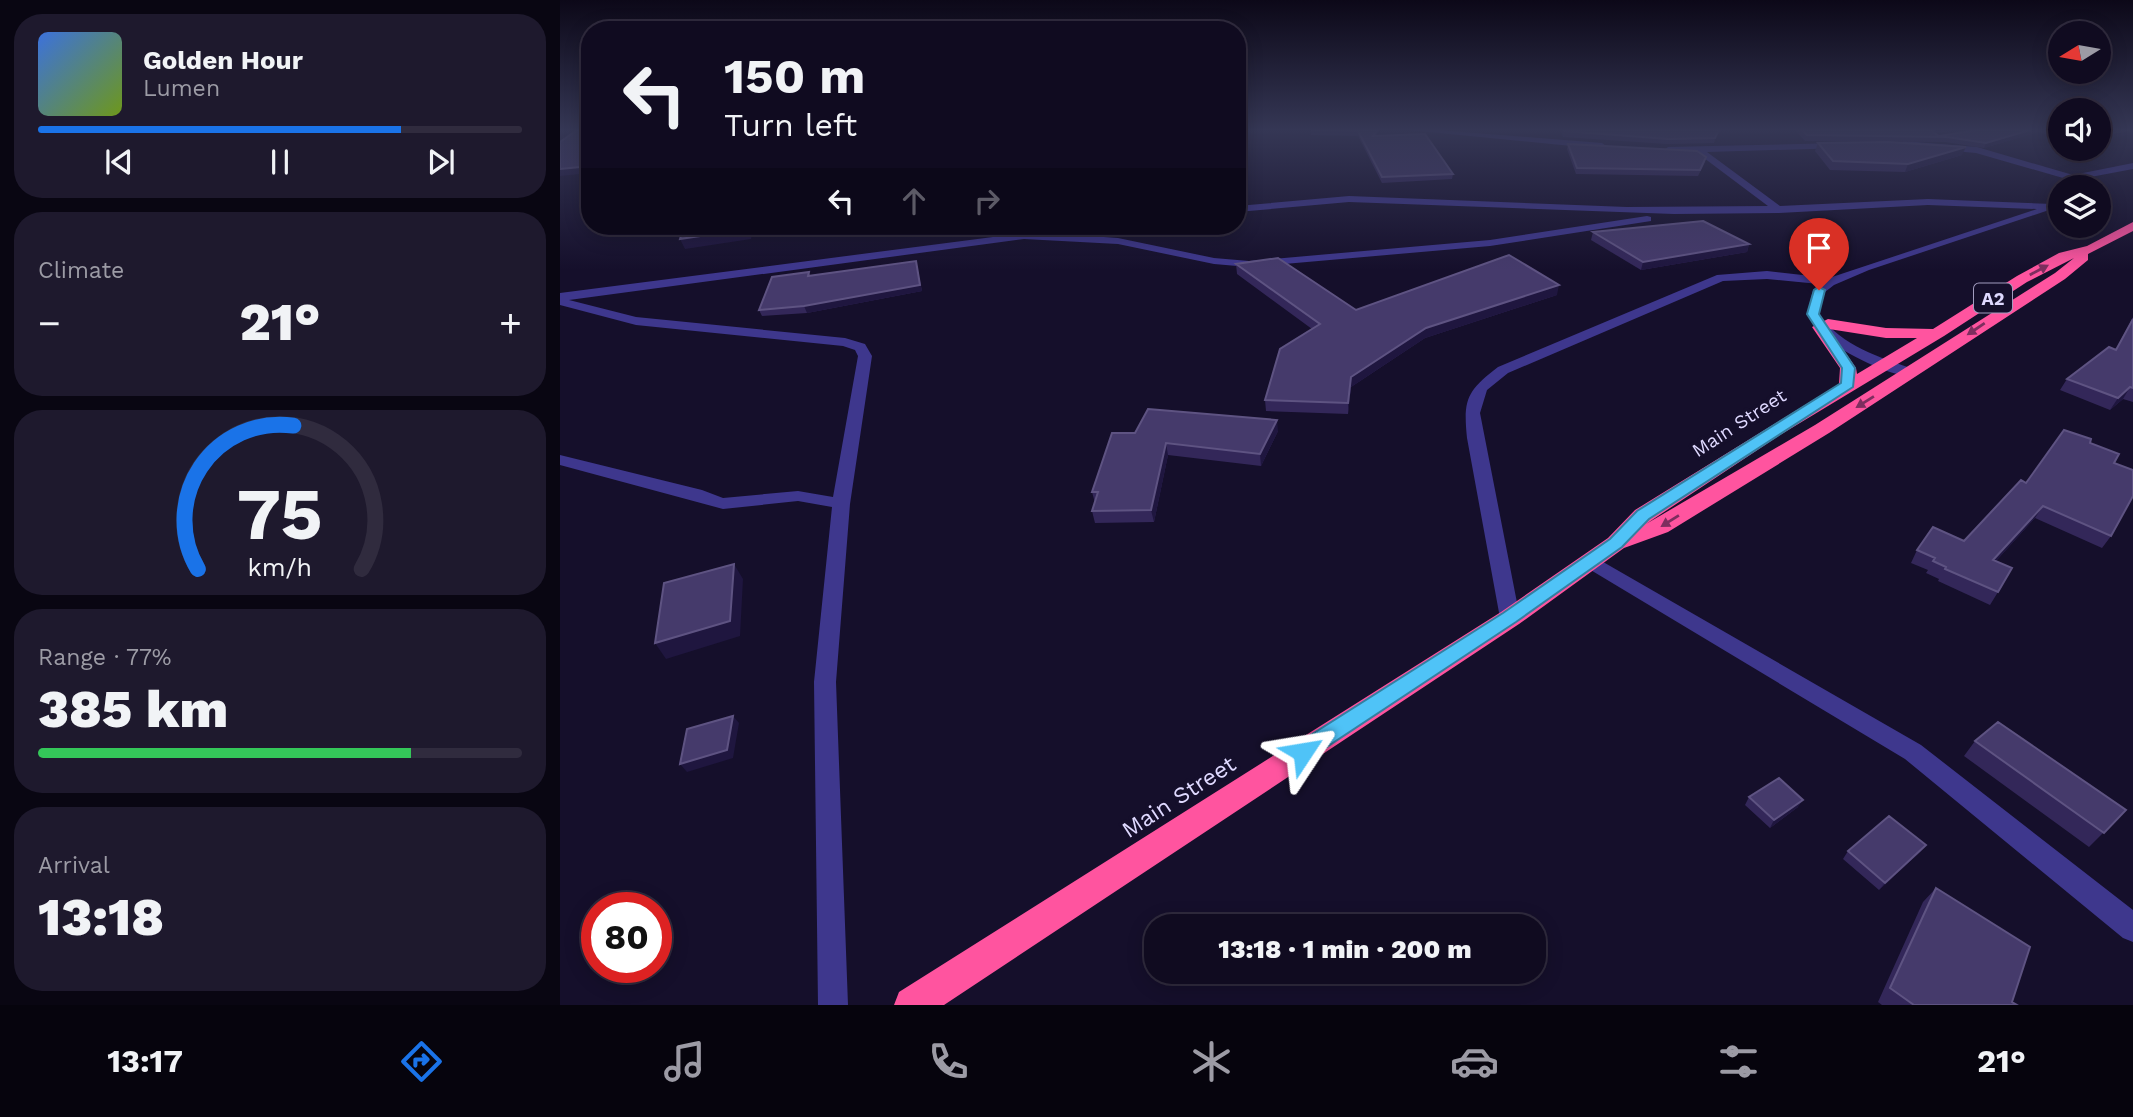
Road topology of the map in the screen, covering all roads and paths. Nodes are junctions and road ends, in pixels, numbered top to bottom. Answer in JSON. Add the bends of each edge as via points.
{"nodes":[{"id":1,"x":1735,"y":177,"type":"edge"},
{"id":2,"x":2048,"y":205,"type":"edge"},
{"id":3,"x":1246,"y":208,"type":"edge"},
{"id":4,"x":2048,"y":209,"type":"edge"},
{"id":5,"x":1779,"y":210,"type":"junction"},
{"id":6,"x":1717,"y":211,"type":"junction"},
{"id":7,"x":2133,"y":226,"type":"edge"},
{"id":8,"x":1031,"y":235,"type":"edge"},
{"id":9,"x":1023,"y":236,"type":"junction"},
{"id":10,"x":2092,"y":249,"type":"junction"},
{"id":11,"x":1830,"y":282,"type":"junction"},
{"id":12,"x":560,"y":299,"type":"edge"},
{"id":13,"x":1820,"y":322,"type":"junction"},
{"id":14,"x":1938,"y":333,"type":"junction"},
{"id":15,"x":1892,"y":360,"type":"junction"},
{"id":16,"x":1917,"y":369,"type":"junction"},
{"id":17,"x":1848,"y":385,"type":"junction"},
{"id":18,"x":560,"y":460,"type":"edge"},
{"id":19,"x":841,"y":504,"type":"junction"},
{"id":20,"x":1616,"y":543,"type":"junction"},
{"id":21,"x":1591,"y":561,"type":"junction"},
{"id":22,"x":1510,"y":618,"type":"junction"},
{"id":23,"x":2133,"y":928,"type":"edge"},
{"id":24,"x":833,"y":1005,"type":"edge"},
{"id":25,"x":912,"y":1005,"type":"edge"}],
"edges":[{"from":1,"to":5,"type":"street"},
{"from":2,"to":5,"type":"street","via":[[1960,200]]},
{"from":3,"to":6,"type":"street","via":[[1349,200]]},
{"from":4,"to":11,"type":"street"},
{"from":5,"to":6,"type":"street"},
{"from":6,"to":9,"type":"street","via":[[1490,243],[1249,264],[1118,241]]},
{"from":7,"to":10,"type":"highway","number":"A2"},
{"from":8,"to":9,"type":"street"},
{"from":9,"to":12,"type":"street"},
{"from":14,"to":10,"type":"highway","number":"A2","one_way":true,"via":[[2064,256]]},
{"from":10,"to":16,"type":"highway","number":"A2","one_way":true,"via":[[2060,276]]},
{"from":11,"to":13,"type":"street","via":[[1819,290]]},
{"from":11,"to":22,"type":"street","via":[[1767,275],[1721,278],[1503,370],[1480,388],[1472,413],[1475,438]]},
{"from":12,"to":19,"type":"street","via":[[636,321],[818,338],[860,347],[865,356]]},
{"from":13,"to":14,"type":"highway","via":[[1903,335]]},
{"from":13,"to":15,"type":"street","via":[[1844,345]]},
{"from":13,"to":17,"type":"highway","via":[[1848,368]]},
{"from":14,"to":15,"type":"highway","number":"A2"},
{"from":15,"to":16,"type":"street"},
{"from":15,"to":17,"type":"highway","name":"Main Street","number":"A2"},
{"from":16,"to":20,"type":"highway","name":"Main Street","number":"A2","one_way":true,"via":[[1660,527]]},
{"from":17,"to":20,"type":"highway","name":"Main Street","number":"A2","via":[[1643,515]]},
{"from":18,"to":19,"type":"street","via":[[696,494],[713,504],[798,496]]},
{"from":19,"to":24,"type":"street","via":[[825,682]]},
{"from":20,"to":21,"type":"highway","name":"Main Street","number":"A2"},
{"from":21,"to":22,"type":"highway","name":"Main Street","number":"A2"},
{"from":21,"to":23,"type":"street","via":[[1913,752]]},
{"from":22,"to":25,"type":"highway","name":"Main Street","number":"A2"}]}
